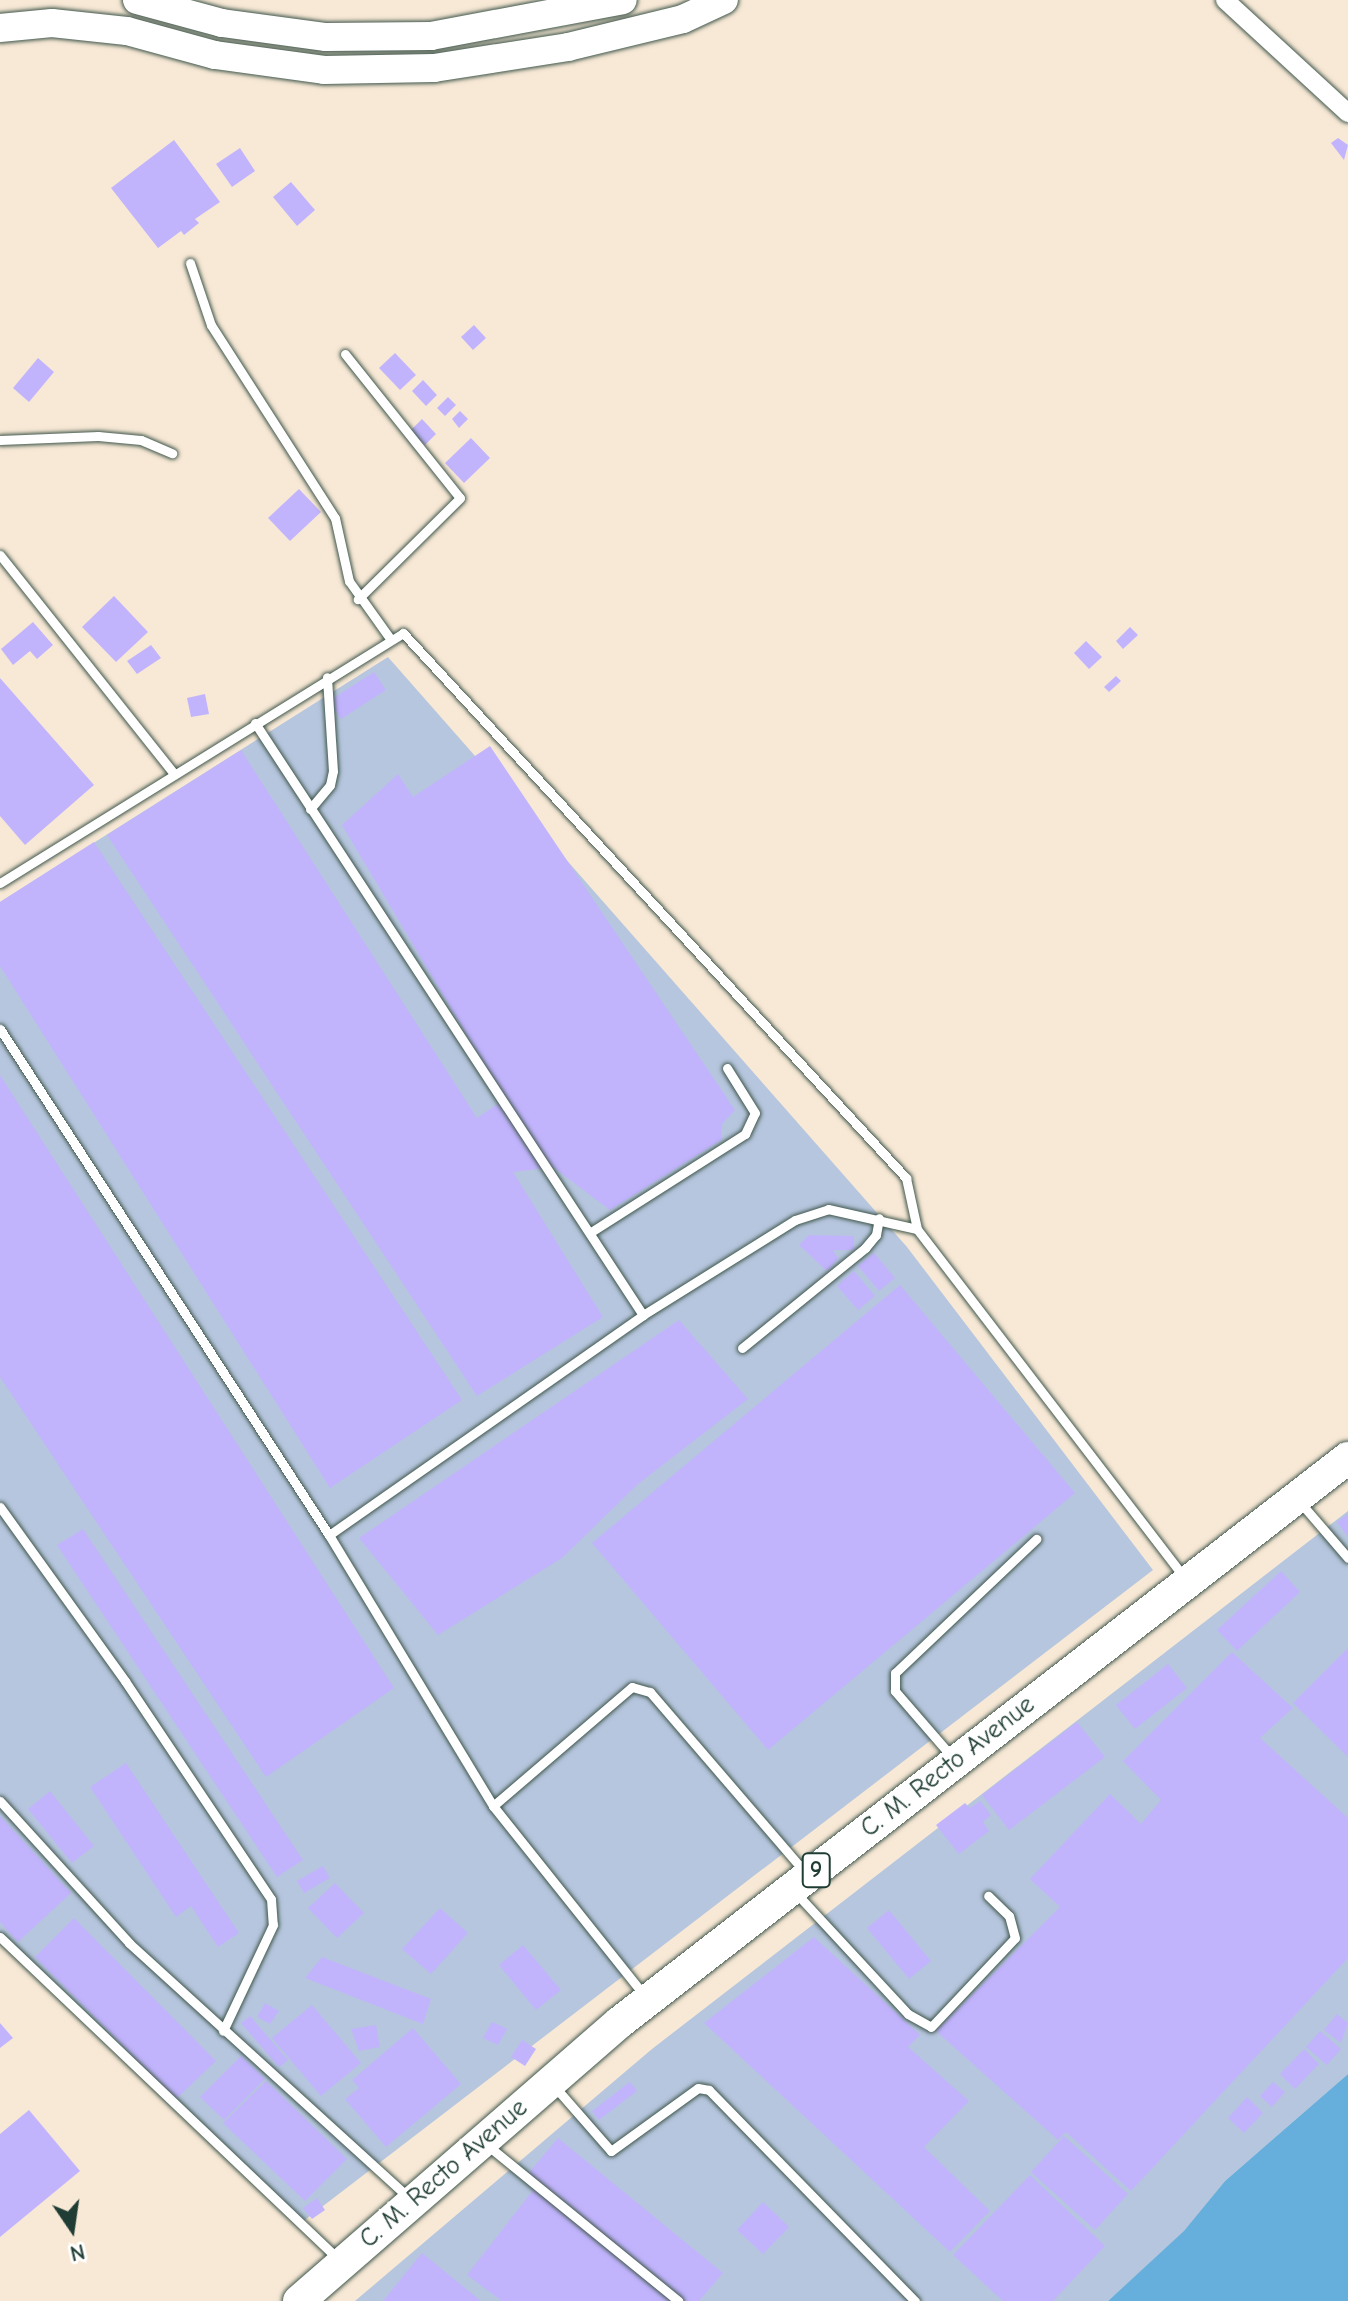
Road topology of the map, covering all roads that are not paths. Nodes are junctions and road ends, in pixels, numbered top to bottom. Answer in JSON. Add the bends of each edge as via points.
{"nodes":[{"id":1,"x":137,"y":0,"type":"edge"},
{"id":2,"x":623,"y":0,"type":"edge"},
{"id":3,"x":724,"y":0,"type":"edge"},
{"id":4,"x":1225,"y":0,"type":"edge"},
{"id":5,"x":0,"y":28,"type":"edge"},
{"id":6,"x":1348,"y":113,"type":"edge"},
{"id":7,"x":190,"y":263,"type":"dead end"},
{"id":8,"x":345,"y":354,"type":"dead end"},
{"id":9,"x":0,"y":440,"type":"edge"},
{"id":10,"x":172,"y":453,"type":"dead end"},
{"id":11,"x":0,"y":555,"type":"edge"},
{"id":12,"x":358,"y":599,"type":"junction"},
{"id":13,"x":389,"y":637,"type":"junction"},
{"id":14,"x":327,"y":677,"type":"junction"},
{"id":15,"x":255,"y":723,"type":"junction"},
{"id":16,"x":174,"y":774,"type":"junction"},
{"id":17,"x":310,"y":809,"type":"junction"},
{"id":18,"x":0,"y":882,"type":"edge"},
{"id":19,"x":0,"y":1029,"type":"edge"},
{"id":20,"x":727,"y":1068,"type":"dead end"},
{"id":21,"x":879,"y":1218,"type":"junction"},
{"id":22,"x":917,"y":1229,"type":"junction"},
{"id":23,"x":591,"y":1232,"type":"junction"},
{"id":24,"x":643,"y":1315,"type":"junction"},
{"id":25,"x":742,"y":1348,"type":"dead end"},
{"id":26,"x":1348,"y":1458,"type":"edge"},
{"id":27,"x":1297,"y":1498,"type":"junction"},
{"id":28,"x":0,"y":1507,"type":"edge"},
{"id":29,"x":329,"y":1535,"type":"junction"},
{"id":30,"x":1036,"y":1539,"type":"dead end"},
{"id":31,"x":1348,"y":1558,"type":"edge"},
{"id":32,"x":1187,"y":1581,"type":"junction"},
{"id":33,"x":955,"y":1761,"type":"junction"},
{"id":34,"x":0,"y":1801,"type":"edge"},
{"id":35,"x":493,"y":1806,"type":"junction"},
{"id":36,"x":800,"y":1883,"type":"junction"},
{"id":37,"x":988,"y":1896,"type":"dead end"},
{"id":38,"x":0,"y":1937,"type":"edge"},
{"id":39,"x":648,"y":2001,"type":"junction"},
{"id":40,"x":223,"y":2031,"type":"junction"},
{"id":41,"x":550,"y":2081,"type":"junction"},
{"id":42,"x":481,"y":2140,"type":"junction"},
{"id":43,"x":411,"y":2201,"type":"junction"},
{"id":44,"x":343,"y":2263,"type":"junction"},
{"id":45,"x":299,"y":2301,"type":"edge"},
{"id":46,"x":678,"y":2301,"type":"edge"},
{"id":47,"x":915,"y":2301,"type":"edge"}],
"edges":[{"from":1,"to":2,"type":"main road","via":[[222,23],[326,37],[431,36]]},
{"from":3,"to":5,"type":"main road","via":[[683,19],[568,47],[434,68],[324,70],[215,55],[127,31],[52,23]]},
{"from":4,"to":6,"type":"street"},
{"from":7,"to":12,"type":"lane","via":[[211,325],[335,518]]},
{"from":8,"to":12,"type":"lane","via":[[460,498]]},
{"from":9,"to":10,"type":"lane","via":[[98,436],[141,440]]},
{"from":11,"to":16,"type":"lane"},
{"from":12,"to":13,"type":"lane"},
{"from":13,"to":14,"type":"lane"},
{"from":13,"to":22,"type":"lane","via":[[407,635],[906,1178]]},
{"from":14,"to":15,"type":"lane"},
{"from":14,"to":17,"type":"lane","via":[[333,771],[330,785]]},
{"from":15,"to":16,"type":"lane"},
{"from":15,"to":17,"type":"lane"},
{"from":16,"to":18,"type":"lane"},
{"from":17,"to":23,"type":"lane","via":[[505,1110]]},
{"from":19,"to":29,"type":"lane"},
{"from":20,"to":23,"type":"lane","via":[[755,1113],[745,1134]]},
{"from":21,"to":22,"type":"lane"},
{"from":21,"to":24,"type":"lane","via":[[828,1209],[806,1215]]},
{"from":21,"to":25,"type":"lane","via":[[876,1235],[865,1248]]},
{"from":22,"to":32,"type":"lane"},
{"from":23,"to":24,"type":"lane"},
{"from":24,"to":29,"type":"lane"},
{"from":26,"to":27,"type":"highway","name":"C. M. Recto Avenue","number":"9"},
{"from":27,"to":31,"type":"lane"},
{"from":27,"to":32,"type":"highway","name":"C. M. Recto Avenue","number":"9"},
{"from":28,"to":40,"type":"lane","via":[[179,1758],[271,1899],[273,1925]]},
{"from":29,"to":35,"type":"lane"},
{"from":30,"to":33,"type":"lane","via":[[895,1673],[895,1691]]},
{"from":32,"to":33,"type":"highway","name":"C. M. Recto Avenue","number":"9"},
{"from":33,"to":36,"type":"highway","name":"C. M. Recto Avenue","number":"9"},
{"from":34,"to":40,"type":"lane","via":[[129,1943]]},
{"from":35,"to":36,"type":"lane","via":[[632,1687],[643,1687]]},
{"from":35,"to":39,"type":"lane"},
{"from":36,"to":37,"type":"lane","via":[[908,2014],[931,2027],[1015,1938],[1009,1916]]},
{"from":36,"to":39,"type":"highway","name":"C. M. Recto Avenue","number":"9"},
{"from":38,"to":44,"type":"lane"},
{"from":39,"to":41,"type":"highway","name":"C. M. Recto Avenue","number":"9"},
{"from":40,"to":43,"type":"lane"},
{"from":41,"to":42,"type":"highway","name":"C. M. Recto Avenue","number":"9"},
{"from":41,"to":47,"type":"lane","via":[[611,2151],[698,2088],[709,2090]]},
{"from":42,"to":43,"type":"highway","name":"C. M. Recto Avenue","number":"9"},
{"from":42,"to":46,"type":"lane"},
{"from":43,"to":44,"type":"highway","name":"C. M. Recto Avenue","number":"9"},
{"from":44,"to":45,"type":"highway","name":"C. M. Recto Avenue","number":"9"}]}
